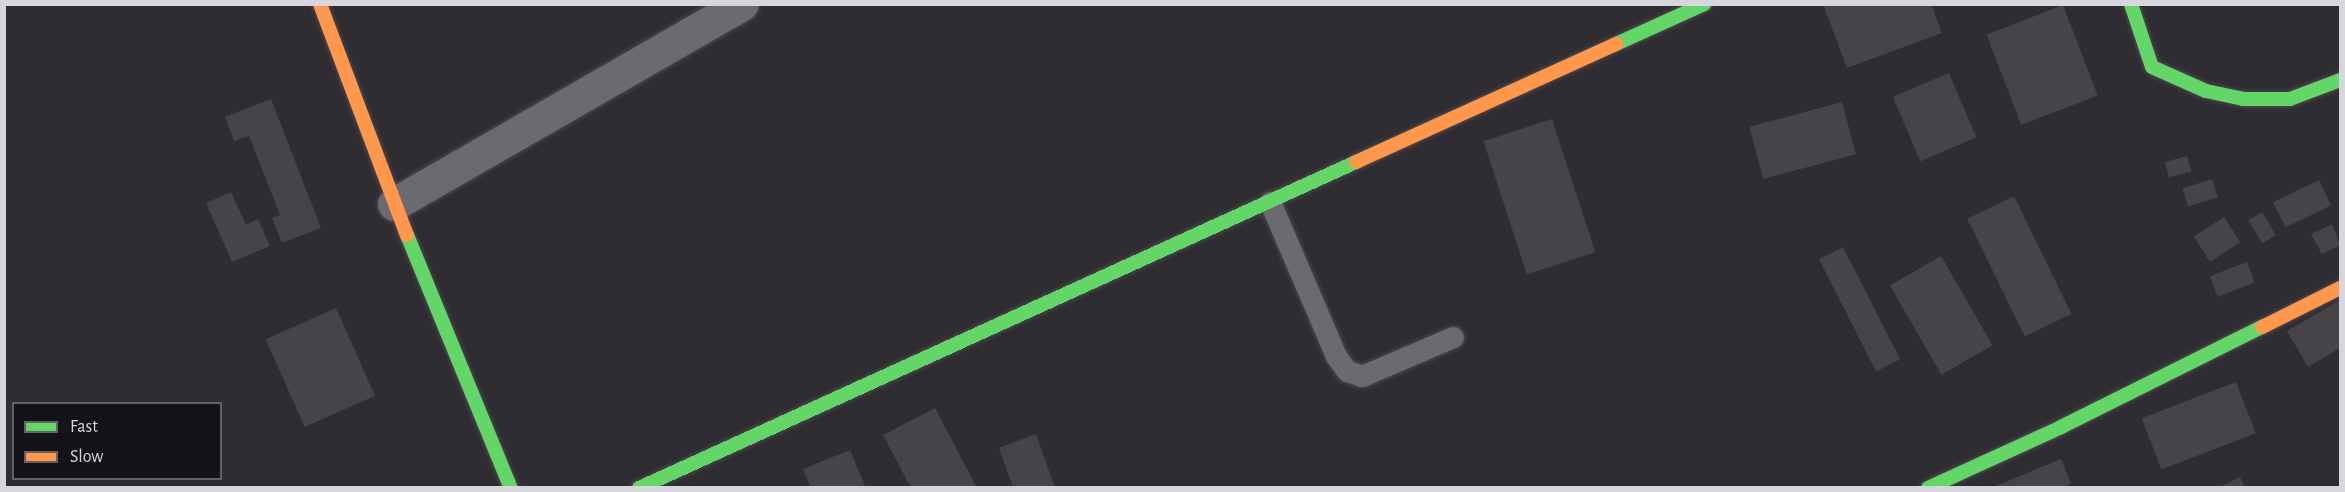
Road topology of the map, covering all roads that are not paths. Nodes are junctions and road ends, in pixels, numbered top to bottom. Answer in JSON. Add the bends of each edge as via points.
{"nodes":[{"id":1,"x":320,"y":4,"type":"edge"},
{"id":2,"x":742,"y":4,"type":"edge"},
{"id":3,"x":1704,"y":4,"type":"edge"},
{"id":4,"x":2131,"y":4,"type":"edge"},
{"id":5,"x":2340,"y":80,"type":"edge"},
{"id":6,"x":1270,"y":202,"type":"junction"},
{"id":7,"x":394,"y":204,"type":"junction"},
{"id":8,"x":2340,"y":288,"type":"edge"},
{"id":9,"x":1454,"y":337,"type":"dead end"},
{"id":10,"x":511,"y":488,"type":"edge"},
{"id":11,"x":639,"y":488,"type":"edge"},
{"id":12,"x":1928,"y":488,"type":"edge"}],
"edges":[{"from":1,"to":7,"type":"street"},
{"from":2,"to":7,"type":"street"},
{"from":3,"to":6,"type":"street"},
{"from":4,"to":5,"type":"street","via":[[2152,67],[2206,92],[2243,99],[2290,99]]},
{"from":6,"to":9,"type":"lane","via":[[1336,356],[1347,371],[1362,376],[1372,373]]},
{"from":6,"to":11,"type":"street"},
{"from":7,"to":10,"type":"street"},
{"from":8,"to":12,"type":"street","via":[[2061,427]]}]}
